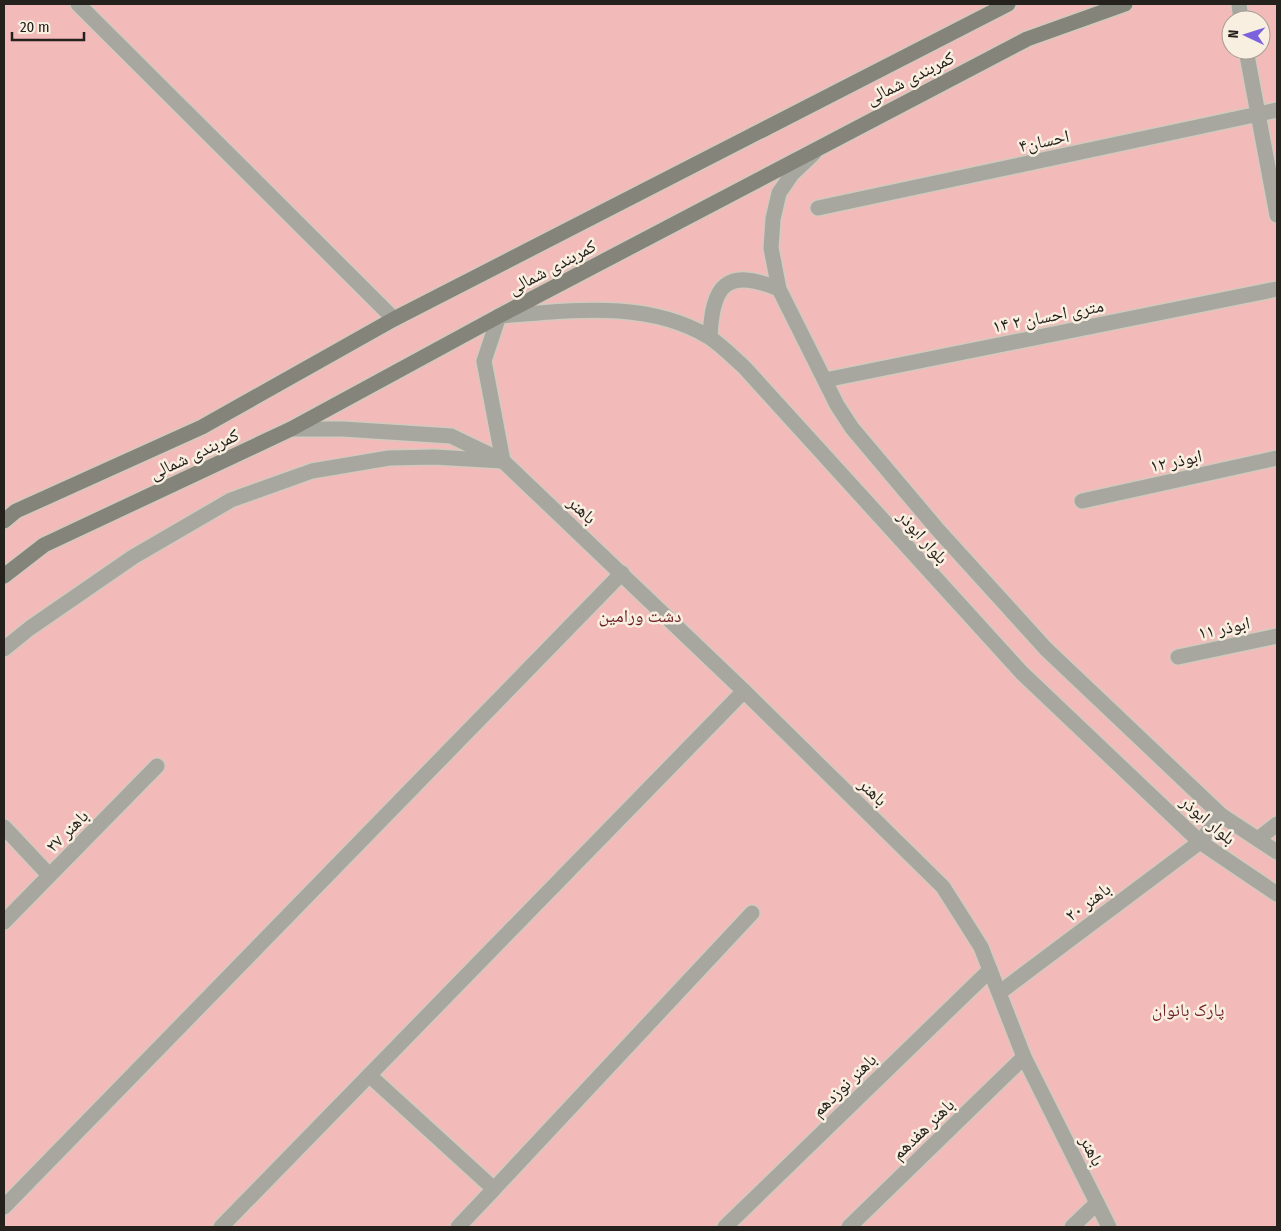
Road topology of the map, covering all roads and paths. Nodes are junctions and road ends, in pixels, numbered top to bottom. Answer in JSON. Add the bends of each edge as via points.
{"nodes":[{"id":1,"x":78,"y":4,"type":"edge"},
{"id":2,"x":1008,"y":4,"type":"edge"},
{"id":3,"x":1125,"y":4,"type":"edge"},
{"id":4,"x":1248,"y":60,"type":"edge"},
{"id":5,"x":1277,"y":110,"type":"edge"},
{"id":6,"x":1258,"y":114,"type":"junction"},
{"id":7,"x":822,"y":144,"type":"junction"},
{"id":8,"x":818,"y":208,"type":"dead end"},
{"id":9,"x":1277,"y":215,"type":"edge"},
{"id":10,"x":779,"y":289,"type":"junction"},
{"id":11,"x":1277,"y":289,"type":"edge"},
{"id":12,"x":499,"y":316,"type":"junction"},
{"id":13,"x":394,"y":319,"type":"junction"},
{"id":14,"x":710,"y":338,"type":"junction"},
{"id":15,"x":825,"y":380,"type":"junction"},
{"id":16,"x":291,"y":429,"type":"junction"},
{"id":17,"x":1277,"y":458,"type":"edge"},
{"id":18,"x":503,"y":461,"type":"junction"},
{"id":19,"x":1082,"y":501,"type":"dead end"},
{"id":20,"x":4,"y":521,"type":"edge"},
{"id":21,"x":622,"y":573,"type":"junction"},
{"id":22,"x":4,"y":576,"type":"edge"},
{"id":23,"x":1277,"y":636,"type":"edge"},
{"id":24,"x":4,"y":649,"type":"edge"},
{"id":25,"x":1178,"y":657,"type":"dead end"},
{"id":26,"x":744,"y":691,"type":"junction"},
{"id":27,"x":157,"y":766,"type":"dead end"},
{"id":28,"x":1222,"y":814,"type":"junction"},
{"id":29,"x":1277,"y":824,"type":"edge"},
{"id":30,"x":4,"y":827,"type":"edge"},
{"id":31,"x":1258,"y":839,"type":"junction"},
{"id":32,"x":1200,"y":842,"type":"junction"},
{"id":33,"x":1277,"y":852,"type":"edge"},
{"id":34,"x":49,"y":876,"type":"junction"},
{"id":35,"x":1277,"y":894,"type":"edge"},
{"id":36,"x":752,"y":913,"type":"dead end"},
{"id":37,"x":4,"y":922,"type":"edge"},
{"id":38,"x":990,"y":970,"type":"junction"},
{"id":39,"x":999,"y":993,"type":"junction"},
{"id":40,"x":1024,"y":1057,"type":"junction"},
{"id":41,"x":369,"y":1075,"type":"junction"},
{"id":42,"x":494,"y":1189,"type":"junction"},
{"id":43,"x":1097,"y":1203,"type":"junction"},
{"id":44,"x":4,"y":1207,"type":"edge"},
{"id":45,"x":221,"y":1227,"type":"edge"},
{"id":46,"x":458,"y":1227,"type":"edge"},
{"id":47,"x":724,"y":1227,"type":"edge"},
{"id":48,"x":849,"y":1227,"type":"edge"},
{"id":49,"x":1072,"y":1227,"type":"edge"},
{"id":50,"x":1109,"y":1227,"type":"edge"}],
"edges":[{"from":1,"to":13,"type":"street"},
{"from":2,"to":13,"type":"main road","name":"کمربندی شمالی"},
{"from":3,"to":7,"type":"main road","name":"کمربندی شمالی","via":[[1026,39]]},
{"from":4,"to":6,"type":"street"},
{"from":5,"to":6,"type":"street","name":"احسان۴"},
{"from":6,"to":8,"type":"street","name":"احسان۴"},
{"from":6,"to":9,"type":"street"},
{"from":7,"to":10,"type":"street","name":"بلوار ابوذر","via":[[792,174],[779,193],[771,248]]},
{"from":7,"to":12,"type":"main road","name":"کمربندی شمالی"},
{"from":10,"to":14,"type":"street","via":[[758,280],[736,279],[718,292],[711,316]]},
{"from":10,"to":15,"type":"street","name":"بلوار ابوذر"},
{"from":11,"to":15,"type":"street","name":"۱۴ متری احسان ۲"},
{"from":12,"to":14,"type":"street","name":"بلوار ابوذر","via":[[610,309],[676,321]]},
{"from":12,"to":16,"type":"main road","name":"کمربندی شمالی"},
{"from":12,"to":18,"type":"street","via":[[484,361]]},
{"from":13,"to":20,"type":"main road","name":"کمربندی شمالی","via":[[202,427],[16,511]]},
{"from":14,"to":32,"type":"street","name":"بلوار ابوذر","via":[[744,367],[1022,673]]},
{"from":15,"to":28,"type":"street","name":"بلوار ابوذر","via":[[852,428],[938,530],[1046,649]]},
{"from":16,"to":18,"type":"street","name":"باهنر","via":[[451,436]]},
{"from":16,"to":22,"type":"main road","name":"کمربندی شمالی","via":[[44,545]]},
{"from":17,"to":19,"type":"street","name":"ابوذر ۱۲"},
{"from":18,"to":21,"type":"street","name":"باهنر"},
{"from":18,"to":24,"type":"street","via":[[389,458],[312,471],[231,500],[133,557]]},
{"from":21,"to":26,"type":"street","name":"باهنر"},
{"from":21,"to":44,"type":"street"},
{"from":23,"to":25,"type":"street","name":"ابوذر ۱۱"},
{"from":26,"to":38,"type":"street","name":"باهنر","via":[[943,887],[981,946]]},
{"from":26,"to":41,"type":"street"},
{"from":27,"to":34,"type":"street","name":"باهنر ۲۷"},
{"from":28,"to":31,"type":"street","name":"بلوار ابوذر"},
{"from":28,"to":32,"type":"street","name":"باهنر ۲۰"},
{"from":29,"to":31,"type":"street"},
{"from":30,"to":34,"type":"street"},
{"from":31,"to":33,"type":"street","name":"بلوار ابوذر"},
{"from":32,"to":35,"type":"street","name":"بلوار ابوذر"},
{"from":32,"to":39,"type":"street","name":"باهنر ۲۰"},
{"from":34,"to":37,"type":"street","name":"باهنر ۲۷"},
{"from":36,"to":42,"type":"street"},
{"from":38,"to":39,"type":"street","name":"باهنر"},
{"from":38,"to":47,"type":"street","name":"باهنر نوزدهم"},
{"from":39,"to":40,"type":"street","name":"باهنر"},
{"from":40,"to":43,"type":"street","name":"باهنر"},
{"from":40,"to":48,"type":"street","name":"باهنر هفدهم"},
{"from":41,"to":42,"type":"street"},
{"from":41,"to":45,"type":"street"},
{"from":42,"to":46,"type":"street"},
{"from":43,"to":49,"type":"street"},
{"from":43,"to":50,"type":"street","name":"باهنر"}]}
